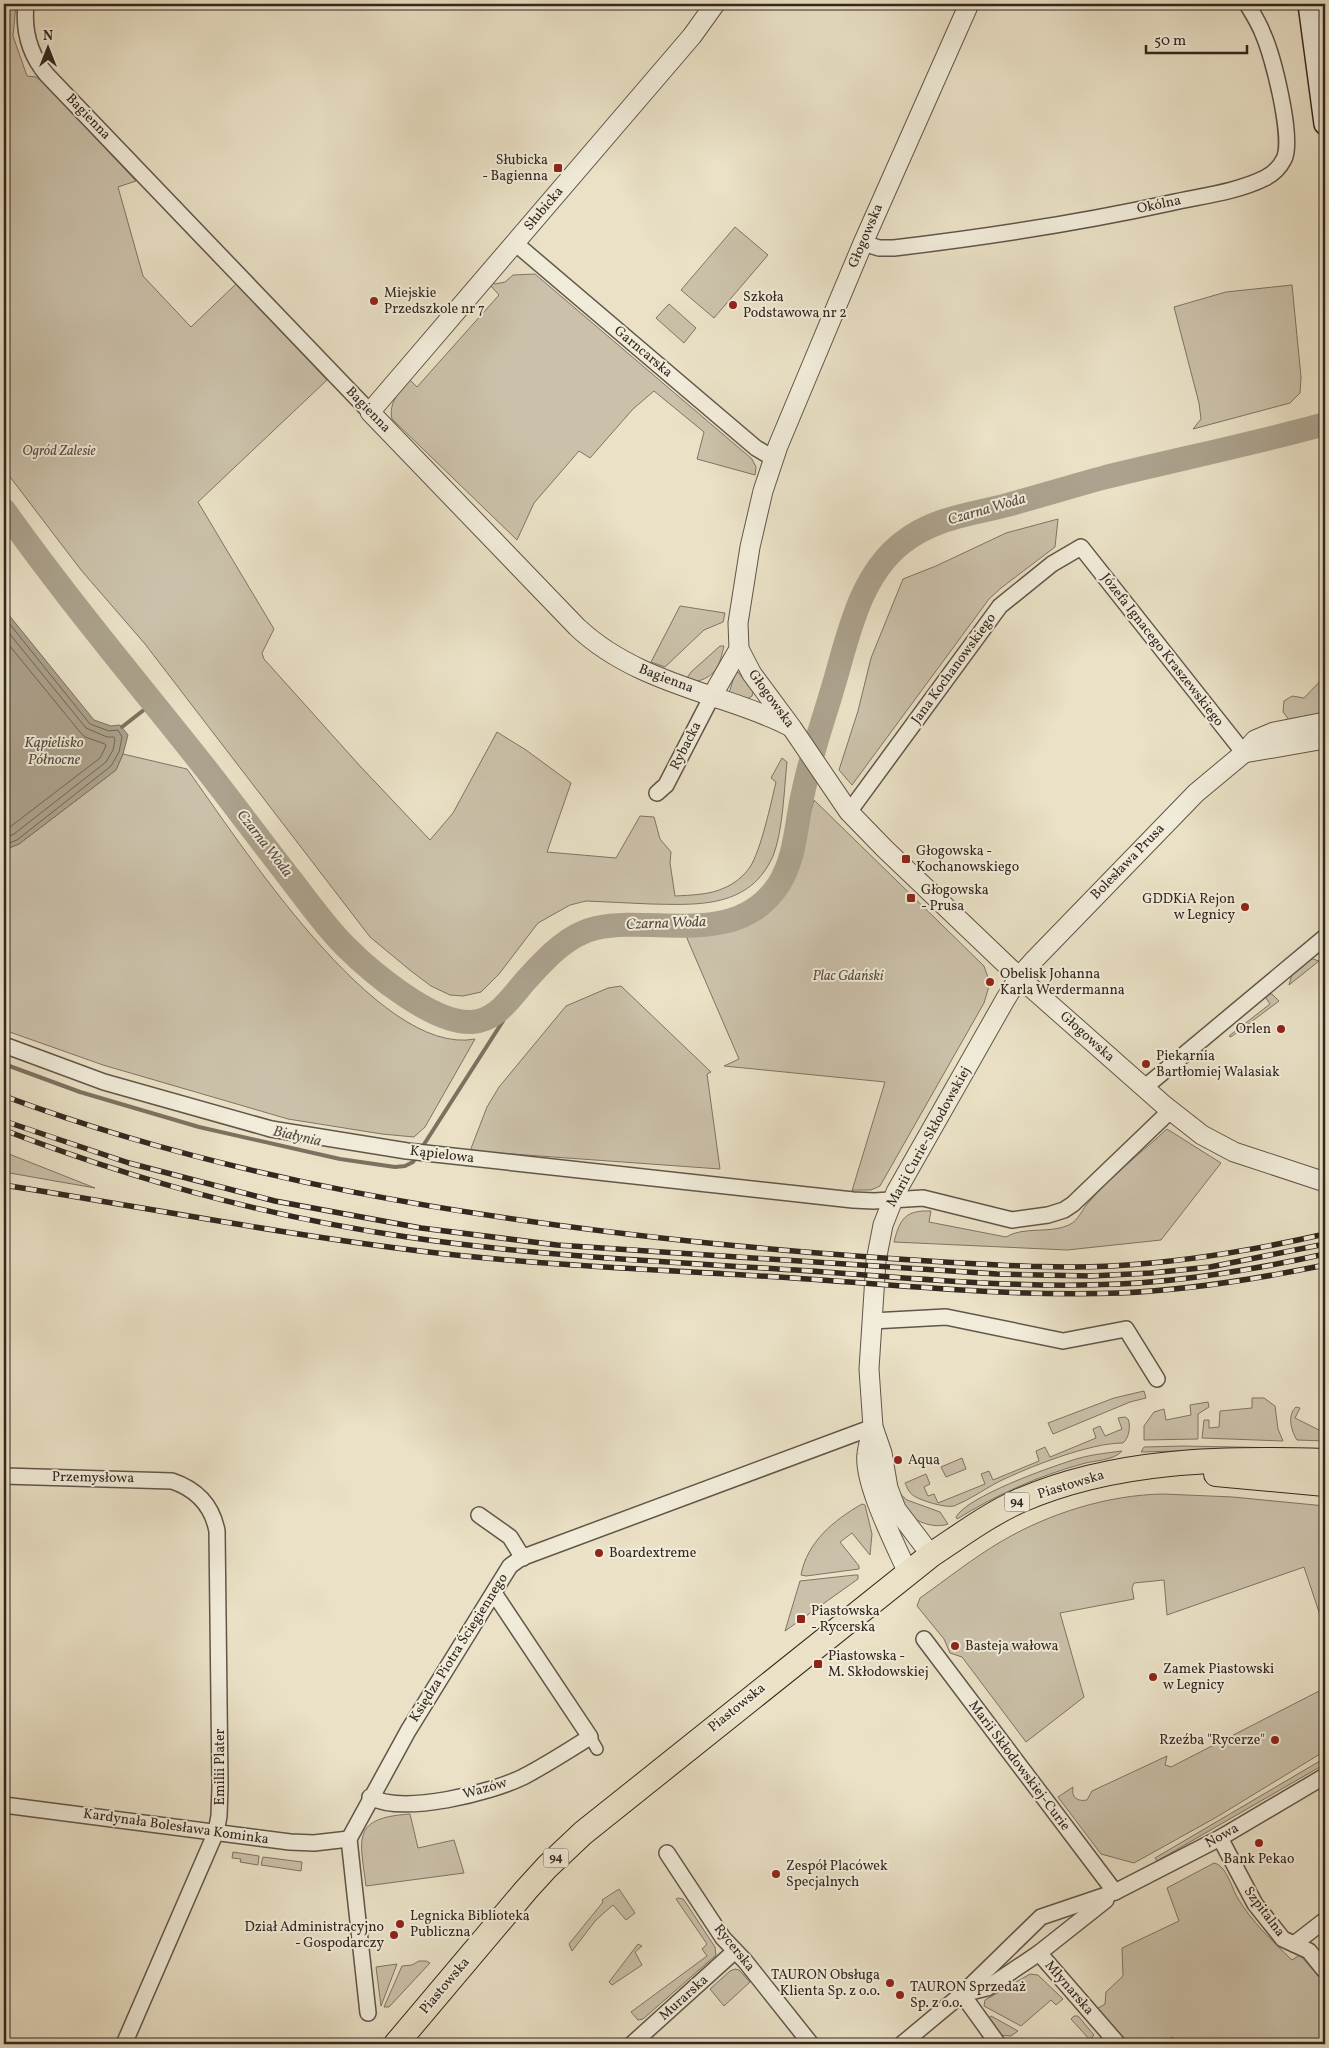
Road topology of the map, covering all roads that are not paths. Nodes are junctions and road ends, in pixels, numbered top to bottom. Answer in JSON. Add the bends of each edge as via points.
{"nodes":[{"id":1,"x":26,"y":4,"type":"edge"},
{"id":2,"x":715,"y":4,"type":"edge"},
{"id":3,"x":969,"y":4,"type":"edge"},
{"id":4,"x":1247,"y":4,"type":"edge"},
{"id":5,"x":1309,"y":4,"type":"edge"},
{"id":6,"x":1325,"y":124,"type":"edge"},
{"id":7,"x":515,"y":243,"type":"junction"},
{"id":8,"x":863,"y":243,"type":"junction"},
{"id":9,"x":370,"y":412,"type":"junction"},
{"id":10,"x":773,"y":458,"type":"junction"},
{"id":11,"x":1081,"y":547,"type":"joint"},
{"id":12,"x":739,"y":649,"type":"junction"},
{"id":13,"x":712,"y":696,"type":"junction"},
{"id":14,"x":1325,"y":722,"type":"edge"},
{"id":15,"x":793,"y":729,"type":"junction"},
{"id":16,"x":1325,"y":739,"type":"edge"},
{"id":17,"x":1244,"y":753,"type":"junction"},
{"id":18,"x":657,"y":793,"type":"dead end"},
{"id":19,"x":849,"y":812,"type":"junction"},
{"id":20,"x":1325,"y":937,"type":"edge"},
{"id":21,"x":1019,"y":977,"type":"junction"},
{"id":22,"x":4,"y":1045,"type":"edge"},
{"id":23,"x":1144,"y":1088,"type":"junction"},
{"id":24,"x":1170,"y":1111,"type":"junction"},
{"id":25,"x":1325,"y":1182,"type":"edge"},
{"id":26,"x":893,"y":1199,"type":"junction"},
{"id":27,"x":872,"y":1321,"type":"junction"},
{"id":28,"x":1157,"y":1379,"type":"dead end"},
{"id":29,"x":873,"y":1427,"type":"junction"},
{"id":30,"x":1325,"y":1460,"type":"edge"},
{"id":31,"x":1145,"y":1467,"type":"junction"},
{"id":32,"x":4,"y":1476,"type":"edge"},
{"id":33,"x":1325,"y":1484,"type":"edge"},
{"id":34,"x":182,"y":1485,"type":"joint"},
{"id":35,"x":479,"y":1515,"type":"dead end"},
{"id":36,"x":931,"y":1555,"type":"junction"},
{"id":37,"x":523,"y":1558,"type":"junction"},
{"id":38,"x":908,"y":1573,"type":"junction"},
{"id":39,"x":494,"y":1593,"type":"junction"},
{"id":40,"x":924,"y":1639,"type":"dead end"},
{"id":41,"x":1325,"y":1776,"type":"edge"},
{"id":42,"x":370,"y":1797,"type":"junction"},
{"id":43,"x":4,"y":1805,"type":"edge"},
{"id":44,"x":216,"y":1832,"type":"junction"},
{"id":45,"x":1220,"y":1838,"type":"junction"},
{"id":46,"x":349,"y":1839,"type":"junction"},
{"id":47,"x":665,"y":1850,"type":"dead end"},
{"id":48,"x":1115,"y":1892,"type":"junction"},
{"id":49,"x":1054,"y":1913,"type":"junction"},
{"id":50,"x":1325,"y":1920,"type":"edge"},
{"id":51,"x":1066,"y":1932,"type":"junction"},
{"id":52,"x":1294,"y":1944,"type":"junction"},
{"id":53,"x":735,"y":1951,"type":"junction"},
{"id":54,"x":1039,"y":1953,"type":"junction"},
{"id":55,"x":1325,"y":1971,"type":"edge"},
{"id":56,"x":962,"y":1994,"type":"junction"},
{"id":57,"x":368,"y":2013,"type":"dead end"},
{"id":58,"x":124,"y":2044,"type":"edge"},
{"id":59,"x":396,"y":2044,"type":"edge"},
{"id":60,"x":632,"y":2044,"type":"edge"},
{"id":61,"x":811,"y":2044,"type":"edge"},
{"id":62,"x":902,"y":2044,"type":"edge"},
{"id":63,"x":998,"y":2044,"type":"edge"},
{"id":64,"x":1118,"y":2044,"type":"edge"}],
"edges":[{"from":1,"to":9,"type":"street","name":"Bagienna","via":[[28,40],[46,75]]},
{"from":2,"to":7,"type":"street","name":"Słubicka","via":[[692,36]]},
{"from":3,"to":8,"type":"street","name":"Głogowska"},
{"from":4,"to":8,"type":"street","name":"Okólna","via":[[1267,43],[1285,124],[1285,156],[1272,173],[1252,183],[1219,192],[1121,214],[894,248],[878,248]]},
{"from":5,"to":6,"type":"main road"},
{"from":7,"to":9,"type":"street","name":"Słubicka"},
{"from":7,"to":10,"type":"street","name":"Garncarska","via":[[756,448]]},
{"from":8,"to":10,"type":"street","name":"Głogowska"},
{"from":9,"to":13,"type":"street","name":"Bagienna","via":[[585,634],[632,666]]},
{"from":10,"to":12,"type":"street","name":"Głogowska","via":[[745,574],[737,633]]},
{"from":11,"to":17,"type":"street","name":"Józefa Ignacego Kraszewskiego"},
{"from":11,"to":19,"type":"street","name":"Jana Kochanowskiego","via":[[1055,562],[1000,606]]},
{"from":12,"to":13,"type":"street"},
{"from":12,"to":15,"type":"street","name":"Głogowska","via":[[752,674]]},
{"from":13,"to":15,"type":"street","name":"Bagienna"},
{"from":13,"to":18,"type":"street","name":"Rybacka","via":[[666,785]]},
{"from":14,"to":17,"type":"street","name":"Bolesława Prusa","via":[[1262,736]]},
{"from":15,"to":19,"type":"street","name":"Głogowska"},
{"from":16,"to":17,"type":"street"},
{"from":17,"to":21,"type":"street","name":"Bolesława Prusa","via":[[1196,793]]},
{"from":19,"to":21,"type":"street","name":"Głogowska"},
{"from":20,"to":23,"type":"street"},
{"from":21,"to":23,"type":"street","name":"Głogowska"},
{"from":21,"to":26,"type":"street","name":"Marii Curie-Skłodowskiej"},
{"from":22,"to":26,"type":"street","name":"Kąpielowa","via":[[104,1082],[271,1129],[407,1151],[853,1200]]},
{"from":23,"to":24,"type":"street","name":"Głogowska"},
{"from":24,"to":25,"type":"street","name":"Głogowska","via":[[1224,1148]]},
{"from":24,"to":26,"type":"street","name":"Kąpielowa","via":[[1076,1201],[1058,1212],[1012,1220],[927,1199]]},
{"from":26,"to":27,"type":"street","name":"Marii Curie-Skłodowskiej","via":[[878,1242]]},
{"from":27,"to":28,"type":"street","via":[[946,1317],[1063,1341],[1126,1329]]},
{"from":27,"to":29,"type":"street","name":"Marii Curie-Skłodowskiej","via":[[869,1369]]},
{"from":29,"to":36,"type":"street","name":"Marii Curie-Skłodowskiej","via":[[896,1509]]},
{"from":29,"to":37,"type":"street","name":"Księdza Piotra Ściegiennego"},
{"from":29,"to":38,"type":"street","name":"Marii Curie-Skłodowskiej","via":[[866,1455],[871,1482]]},
{"from":30,"to":31,"type":"main road","name":"Piastowska","number":"94","via":[[1200,1461]]},
{"from":31,"to":33,"type":"main road","name":"Piastowska","number":"94"},
{"from":31,"to":36,"type":"main road","name":"Piastowska","number":"94","via":[[1080,1480],[1018,1502]]},
{"from":32,"to":34,"type":"street","name":"Przemysłowa","via":[[152,1479]]},
{"from":34,"to":44,"type":"street","name":"Emilii Plater","via":[[202,1498],[213,1516],[217,1531],[220,1786]]},
{"from":35,"to":37,"type":"street","via":[[510,1537]]},
{"from":36,"to":38,"type":"main road","name":"Piastowska","number":"94"},
{"from":37,"to":39,"type":"street","name":"Księdza Piotra Ściegiennego","via":[[508,1570]]},
{"from":38,"to":59,"type":"main road","name":"Piastowska","number":"94","via":[[583,1833],[526,1890]]},
{"from":39,"to":42,"type":"street","name":"Księdza Piotra Ściegiennego"},
{"from":39,"to":42,"type":"street","name":"Wazów","via":[[593,1743],[494,1788],[430,1802],[389,1804]]},
{"from":40,"to":48,"type":"street","name":"Marii Skłodowskiej-Curie"},
{"from":41,"to":45,"type":"street","name":"Nowa"},
{"from":42,"to":46,"type":"street","name":"Księdza Piotra Ściegiennego"},
{"from":43,"to":44,"type":"street","name":"Kardynała Bolesława Kominka"},
{"from":44,"to":46,"type":"street","name":"Kardynała Bolesława Kominka","via":[[307,1843]]},
{"from":44,"to":58,"type":"street","name":"Emilii Plater"},
{"from":45,"to":48,"type":"street","name":"Nowa"},
{"from":45,"to":52,"type":"street","name":"Szpitalna","via":[[1255,1904],[1283,1938]]},
{"from":46,"to":57,"type":"street"},
{"from":47,"to":53,"type":"street","name":"Rycerska"},
{"from":48,"to":49,"type":"street"},
{"from":48,"to":51,"type":"street"},
{"from":49,"to":51,"type":"street","via":[[1066,1919]]},
{"from":49,"to":56,"type":"street","via":[[1042,1917]]},
{"from":50,"to":52,"type":"street"},
{"from":51,"to":54,"type":"street"},
{"from":52,"to":55,"type":"street","name":"Szpitalna","via":[[1309,1951]]},
{"from":53,"to":60,"type":"street","name":"Murarska"},
{"from":53,"to":61,"type":"street","name":"Rycerska"},
{"from":54,"to":56,"type":"street","via":[[987,1988]]},
{"from":54,"to":64,"type":"street","name":"Młynarska"},
{"from":56,"to":62,"type":"street"},
{"from":56,"to":63,"type":"street"}]}
